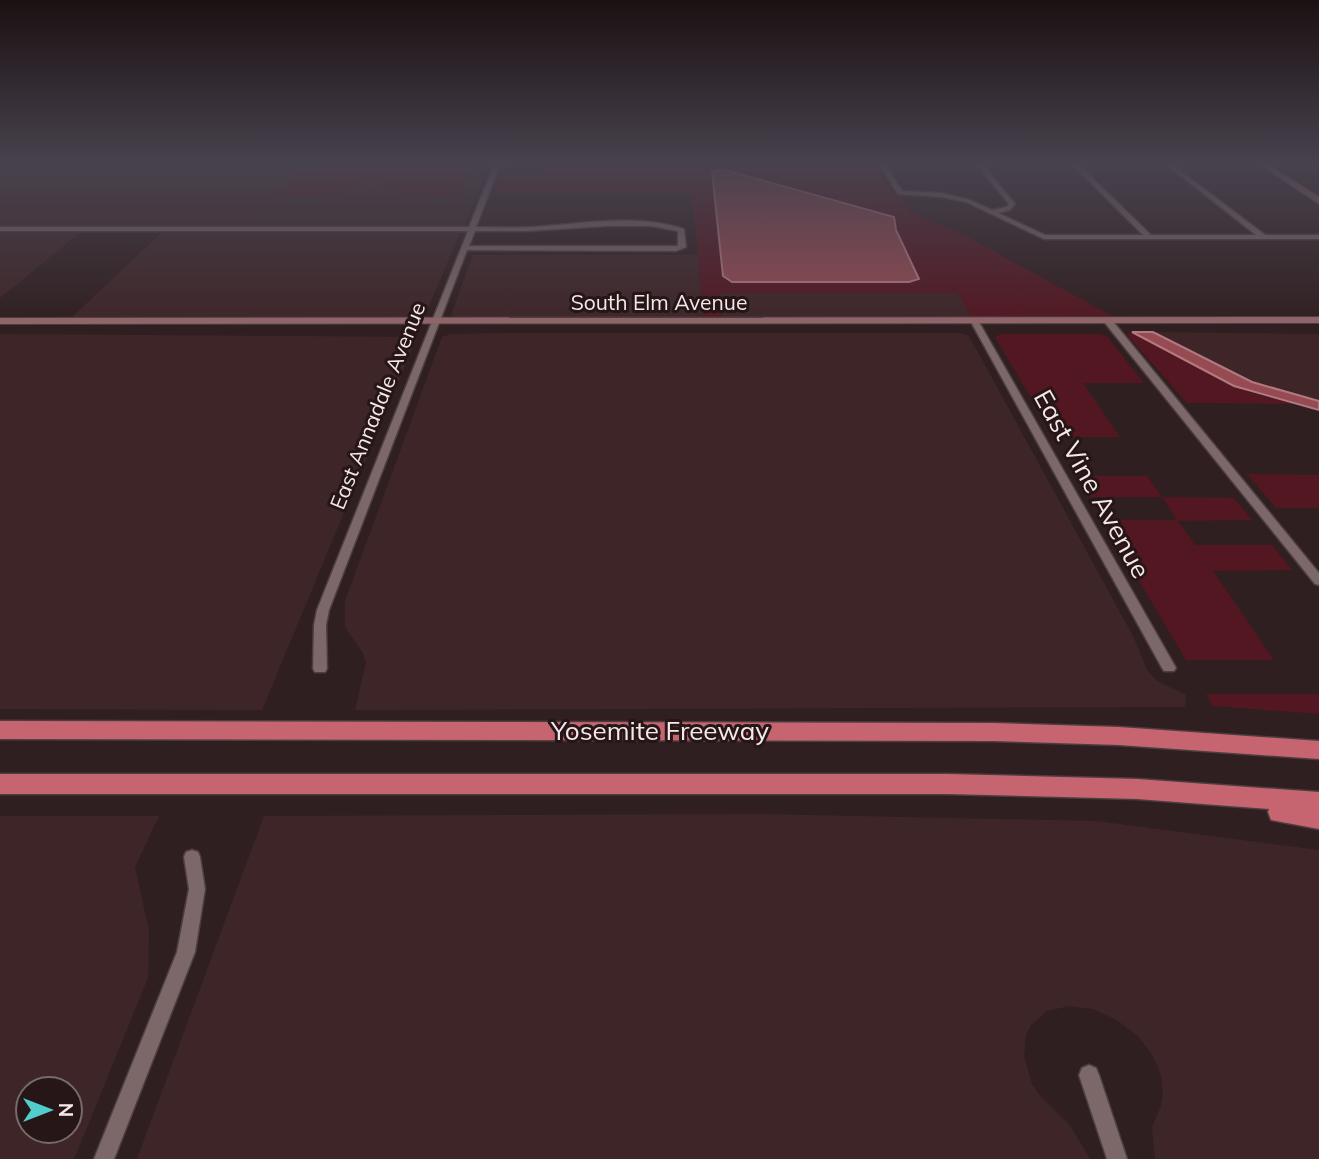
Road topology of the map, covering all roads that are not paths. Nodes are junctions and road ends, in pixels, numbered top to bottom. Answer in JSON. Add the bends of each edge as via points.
{"nodes":[{"id":1,"x":477,"y":219,"type":"edge"},
{"id":2,"x":1007,"y":219,"type":"edge"},
{"id":3,"x":1131,"y":219,"type":"edge"},
{"id":4,"x":1240,"y":219,"type":"edge"},
{"id":5,"x":0,"y":229,"type":"edge"},
{"id":6,"x":473,"y":229,"type":"junction"},
{"id":7,"x":528,"y":229,"type":"junction"},
{"id":8,"x":1263,"y":237,"type":"junction"},
{"id":9,"x":1319,"y":237,"type":"edge"},
{"id":10,"x":1150,"y":238,"type":"junction"},
{"id":11,"x":465,"y":248,"type":"junction"},
{"id":12,"x":522,"y":249,"type":"junction"},
{"id":13,"x":1319,"y":320,"type":"edge"},
{"id":14,"x":0,"y":321,"type":"edge"},
{"id":15,"x":1111,"y":324,"type":"junction"},
{"id":16,"x":435,"y":325,"type":"junction"},
{"id":17,"x":976,"y":325,"type":"junction"},
{"id":18,"x":0,"y":327,"type":"edge"},
{"id":19,"x":1319,"y":327,"type":"edge"},
{"id":20,"x":1319,"y":581,"type":"edge"},
{"id":21,"x":1169,"y":668,"type":"dead end"},
{"id":22,"x":320,"y":669,"type":"dead end"},
{"id":23,"x":0,"y":730,"type":"edge"},
{"id":24,"x":1319,"y":750,"type":"edge"},
{"id":25,"x":0,"y":785,"type":"edge"},
{"id":26,"x":1137,"y":789,"type":"junction"},
{"id":27,"x":1319,"y":802,"type":"edge"},
{"id":28,"x":1319,"y":818,"type":"edge"},
{"id":29,"x":192,"y":857,"type":"dead end"},
{"id":30,"x":1089,"y":1075,"type":"dead end"},
{"id":31,"x":104,"y":1159,"type":"edge"},
{"id":32,"x":1117,"y":1159,"type":"edge"}],
"edges":[{"from":1,"to":6,"type":"street","name":"East Annadale Avenue"},
{"from":2,"to":10,"type":"street","via":[[1044,237]]},
{"from":3,"to":10,"type":"street"},
{"from":4,"to":8,"type":"street"},
{"from":5,"to":6,"type":"street"},
{"from":6,"to":7,"type":"street"},
{"from":6,"to":11,"type":"street","name":"East Annadale Avenue"},
{"from":7,"to":12,"type":"street"},
{"from":7,"to":12,"type":"street","via":[[668,225],[682,230],[682,247]]},
{"from":8,"to":9,"type":"street"},
{"from":8,"to":10,"type":"street"},
{"from":11,"to":12,"type":"street"},
{"from":11,"to":16,"type":"street","name":"East Annadale Avenue"},
{"from":13,"to":15,"type":"main road","name":"South Elm Avenue"},
{"from":14,"to":16,"type":"main road","name":"South Elm Avenue"},
{"from":15,"to":17,"type":"main road","name":"South Elm Avenue"},
{"from":15,"to":19,"type":"main road","name":"South Elm Avenue"},
{"from":15,"to":20,"type":"street"},
{"from":16,"to":17,"type":"main road","name":"South Elm Avenue"},
{"from":16,"to":18,"type":"main road","name":"South Elm Avenue"},
{"from":16,"to":22,"type":"street","name":"East Annadale Avenue","via":[[323,610]]},
{"from":17,"to":21,"type":"street","name":"East Vine Avenue"},
{"from":23,"to":24,"type":"highway","name":"Yosemite Freeway","via":[[994,732]]},
{"from":25,"to":26,"type":"highway","name":"Yosemite Freeway","via":[[947,784]]},
{"from":26,"to":27,"type":"highway","name":"Yosemite Freeway"},
{"from":26,"to":28,"type":"highway"},
{"from":29,"to":31,"type":"street","via":[[197,889],[186,952]]},
{"from":30,"to":32,"type":"street"}]}
